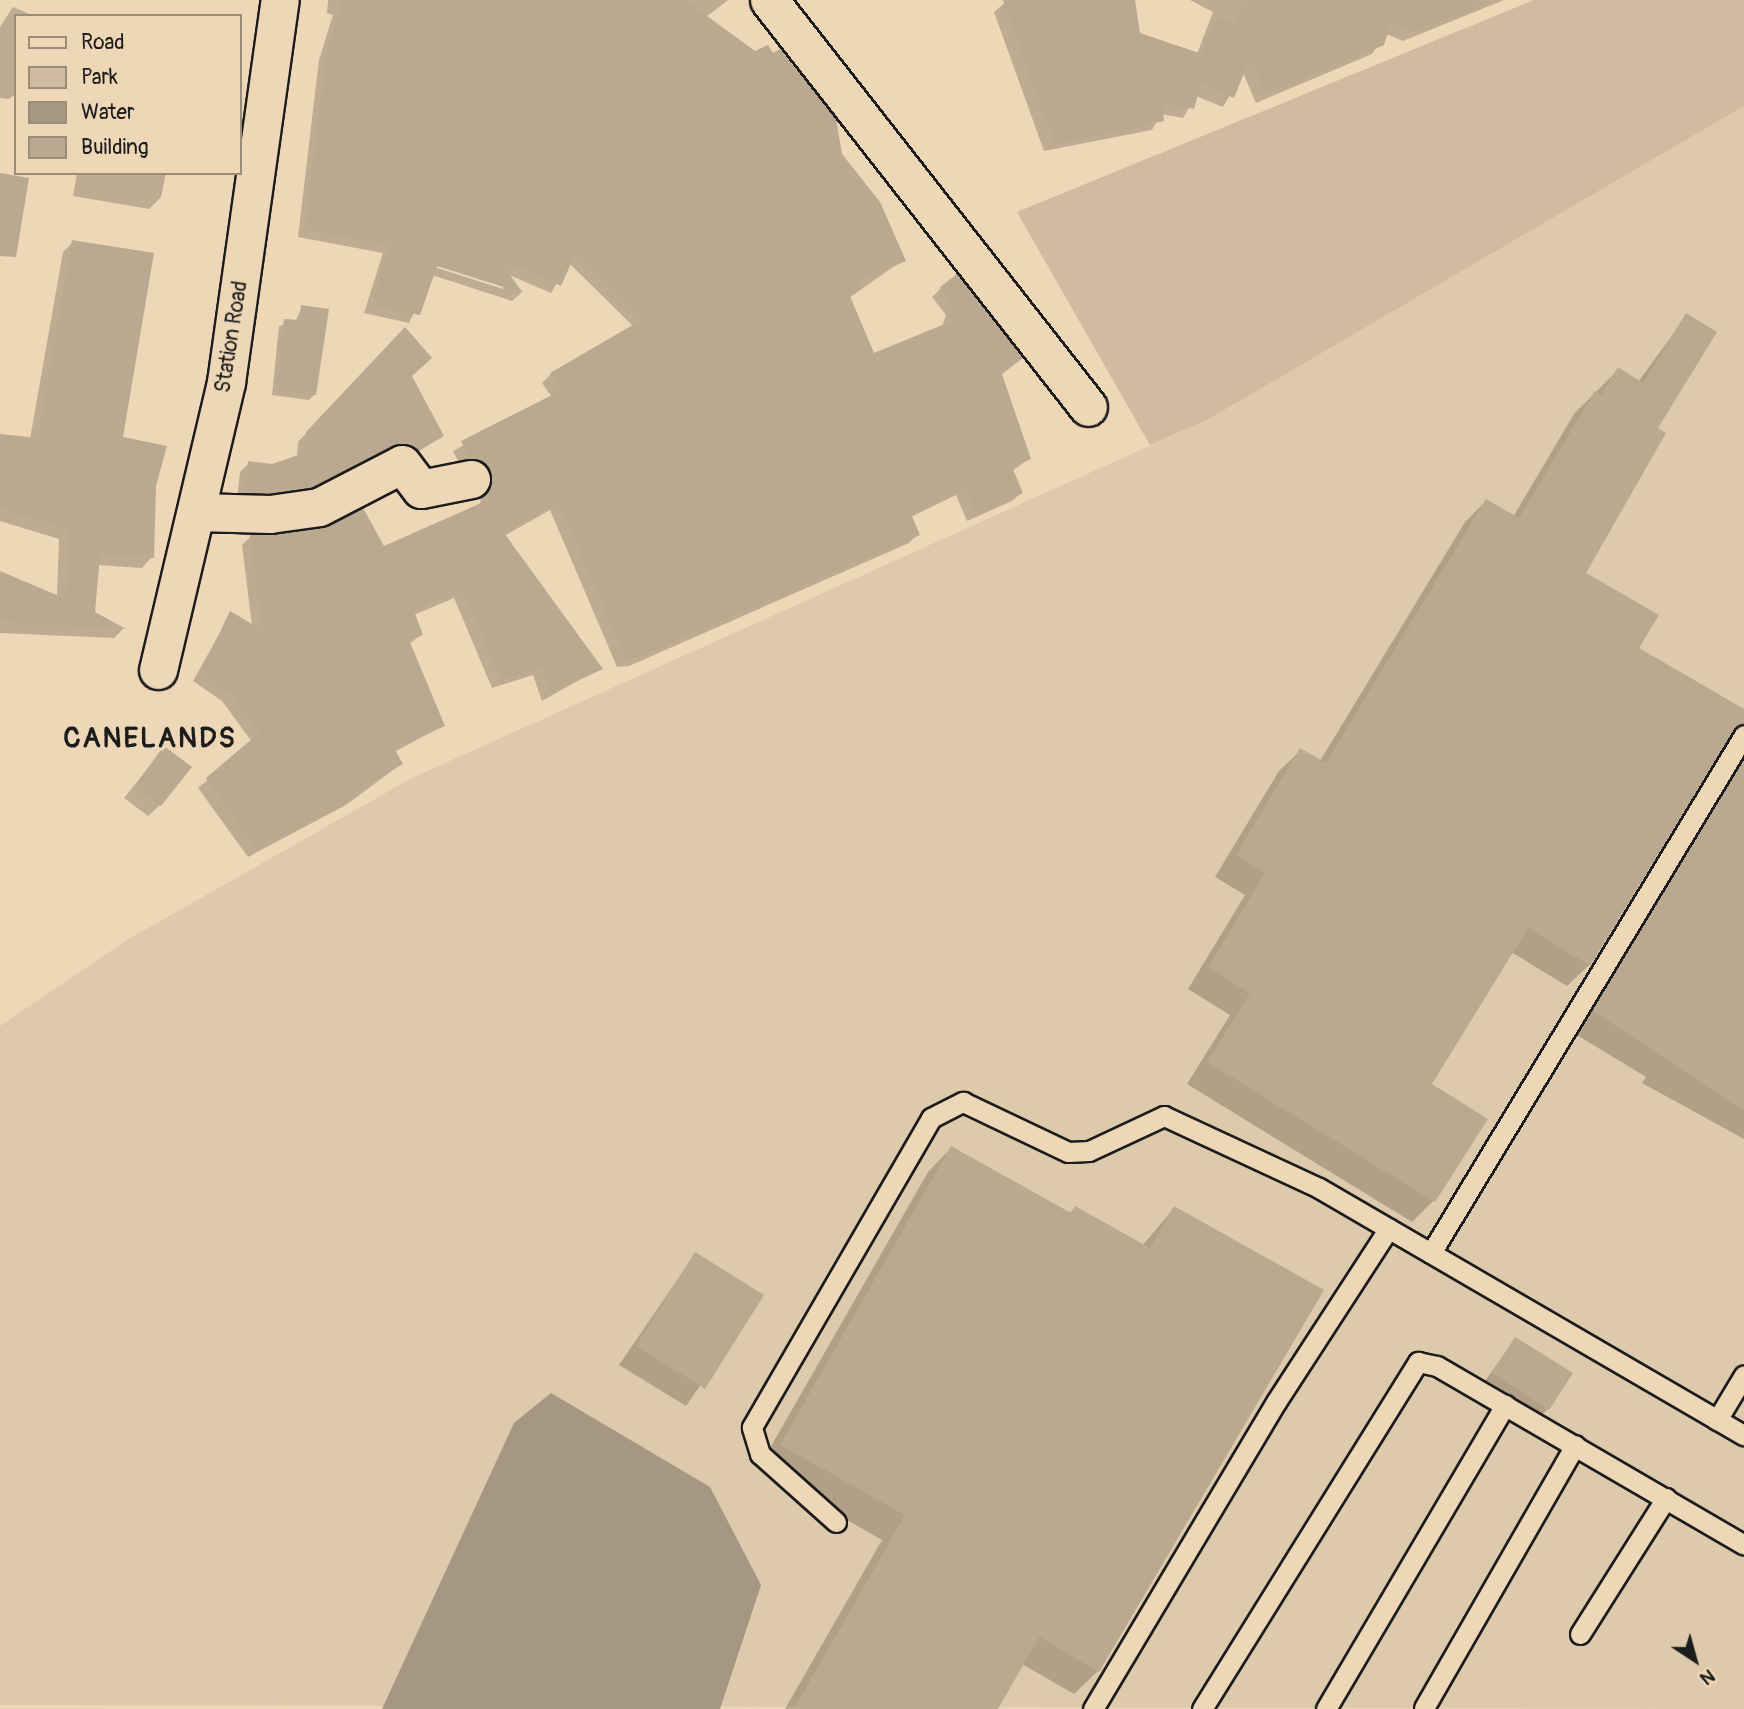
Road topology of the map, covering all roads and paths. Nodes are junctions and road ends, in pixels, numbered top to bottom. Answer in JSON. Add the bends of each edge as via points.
{"nodes":[{"id":1,"x":280,"y":0,"type":"edge"},
{"id":2,"x":769,"y":0,"type":"edge"},
{"id":3,"x":1088,"y":407,"type":"dead end"},
{"id":4,"x":471,"y":479,"type":"dead end"},
{"id":5,"x":196,"y":512,"type":"junction"},
{"id":6,"x":158,"y":670,"type":"dead end"},
{"id":7,"x":1744,"y":735,"type":"edge"},
{"id":8,"x":1389,"y":1228,"type":"junction"},
{"id":9,"x":1431,"y":1253,"type":"junction"},
{"id":10,"x":1744,"y":1375,"type":"edge"},
{"id":11,"x":1505,"y":1405,"type":"junction"},
{"id":12,"x":1717,"y":1420,"type":"junction"},
{"id":13,"x":1744,"y":1435,"type":"edge"},
{"id":14,"x":1575,"y":1446,"type":"junction"},
{"id":15,"x":1666,"y":1498,"type":"junction"},
{"id":16,"x":836,"y":1522,"type":"dead end"},
{"id":17,"x":1744,"y":1545,"type":"edge"},
{"id":18,"x":1580,"y":1634,"type":"dead end"},
{"id":19,"x":1424,"y":1708,"type":"edge"},
{"id":20,"x":1093,"y":1709,"type":"edge"},
{"id":21,"x":1202,"y":1709,"type":"edge"},
{"id":22,"x":1326,"y":1709,"type":"edge"}],
"edges":[{"from":1,"to":5,"type":"street","name":"Station Road","via":[[226,382]]},
{"from":2,"to":3,"type":"street"},
{"from":4,"to":5,"type":"street","via":[[421,489],[402,464],[319,507],[270,514]]},
{"from":5,"to":6,"type":"street","name":"Station Road"},
{"from":7,"to":9,"type":"lane"},
{"from":8,"to":9,"type":"lane"},
{"from":8,"to":16,"type":"lane","via":[[1319,1188],[1164,1116],[1089,1151],[1068,1152],[978,1104],[949,1106],[931,1118],[752,1427],[760,1454]]},
{"from":8,"to":20,"type":"lane","via":[[1276,1402]]},
{"from":9,"to":12,"type":"lane"},
{"from":10,"to":12,"type":"lane"},
{"from":11,"to":14,"type":"lane"},
{"from":11,"to":21,"type":"lane","via":[[1437,1366],[1418,1362],[1407,1370]]},
{"from":11,"to":22,"type":"lane"},
{"from":12,"to":13,"type":"lane"},
{"from":14,"to":15,"type":"lane"},
{"from":14,"to":19,"type":"lane"},
{"from":15,"to":17,"type":"lane"},
{"from":15,"to":18,"type":"lane"}]}
